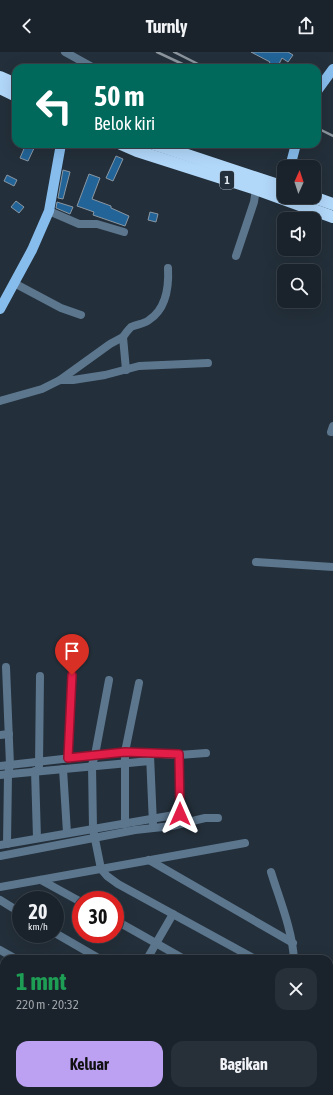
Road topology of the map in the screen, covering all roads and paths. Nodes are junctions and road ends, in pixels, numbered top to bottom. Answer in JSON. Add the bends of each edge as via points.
{"nodes":[{"id":1,"x":65,"y":52,"type":"edge"},
{"id":2,"x":87,"y":64,"type":"edge"},
{"id":3,"x":333,"y":69,"type":"edge"},
{"id":4,"x":0,"y":77,"type":"edge"},
{"id":5,"x":12,"y":82,"type":"edge"},
{"id":6,"x":321,"y":86,"type":"edge"},
{"id":7,"x":0,"y":88,"type":"edge"},
{"id":8,"x":12,"y":94,"type":"edge"},
{"id":9,"x":60,"y":148,"type":"edge"},
{"id":10,"x":130,"y":148,"type":"edge"},
{"id":11,"x":166,"y":148,"type":"edge"},
{"id":12,"x":295,"y":148,"type":"edge"},
{"id":13,"x":292,"y":160,"type":"edge"},
{"id":14,"x":277,"y":184,"type":"edge"},
{"id":15,"x":256,"y":189,"type":"junction"},
{"id":16,"x":321,"y":200,"type":"edge"},
{"id":17,"x":333,"y":204,"type":"edge"},
{"id":18,"x":49,"y":211,"type":"junction"},
{"id":19,"x":333,"y":216,"type":"edge"},
{"id":20,"x":124,"y":232,"type":"dead end"},
{"id":21,"x":236,"y":256,"type":"dead end"},
{"id":22,"x":168,"y":268,"type":"dead end"},
{"id":23,"x":14,"y":283,"type":"junction"},
{"id":24,"x":1,"y":304,"type":"edge"},
{"id":25,"x":81,"y":315,"type":"dead end"},
{"id":26,"x":123,"y":337,"type":"junction"},
{"id":27,"x":208,"y":363,"type":"dead end"},
{"id":28,"x":126,"y":370,"type":"junction"},
{"id":29,"x":60,"y":380,"type":"junction"},
{"id":30,"x":0,"y":402,"type":"edge"},
{"id":31,"x":256,"y":562,"type":"dead end"},
{"id":32,"x":333,"y":568,"type":"edge"},
{"id":33,"x":6,"y":667,"type":"dead end"},
{"id":34,"x":72,"y":675,"type":"dead end"},
{"id":35,"x":40,"y":676,"type":"dead end"},
{"id":36,"x":109,"y":680,"type":"dead end"},
{"id":37,"x":139,"y":683,"type":"dead end"},
{"id":38,"x":0,"y":734,"type":"edge"},
{"id":39,"x":9,"y":734,"type":"junction"},
{"id":40,"x":125,"y":752,"type":"junction"},
{"id":41,"x":206,"y":753,"type":"dead end"},
{"id":42,"x":179,"y":754,"type":"junction"},
{"id":43,"x":95,"y":755,"type":"junction"},
{"id":44,"x":150,"y":757,"type":"junction"},
{"id":45,"x":68,"y":758,"type":"junction"},
{"id":46,"x":38,"y":762,"type":"junction"},
{"id":47,"x":124,"y":762,"type":"junction"},
{"id":48,"x":10,"y":765,"type":"junction"},
{"id":49,"x":0,"y":766,"type":"edge"},
{"id":50,"x":92,"y":766,"type":"junction"},
{"id":51,"x":63,"y":768,"type":"junction"},
{"id":52,"x":37,"y":771,"type":"junction"},
{"id":53,"x":4,"y":775,"type":"edge"},
{"id":54,"x":218,"y":818,"type":"dead end"},
{"id":55,"x":152,"y":819,"type":"junction"},
{"id":56,"x":125,"y":824,"type":"junction"},
{"id":57,"x":153,"y":828,"type":"junction"},
{"id":58,"x":93,"y":829,"type":"junction"},
{"id":59,"x":67,"y":833,"type":"junction"},
{"id":60,"x":37,"y":838,"type":"junction"},
{"id":61,"x":95,"y":838,"type":"junction"},
{"id":62,"x":22,"y":841,"type":"junction"},
{"id":63,"x":245,"y":843,"type":"dead end"},
{"id":64,"x":3,"y":844,"type":"edge"},
{"id":65,"x":23,"y":851,"type":"junction"},
{"id":66,"x":0,"y":856,"type":"edge"},
{"id":67,"x":149,"y":860,"type":"junction"},
{"id":68,"x":101,"y":869,"type":"junction"},
{"id":69,"x":271,"y":872,"type":"dead end"},
{"id":70,"x":41,"y":880,"type":"junction"},
{"id":71,"x":0,"y":887,"type":"edge"},
{"id":72,"x":72,"y":897,"type":"edge"},
{"id":73,"x":0,"y":900,"type":"edge"},
{"id":74,"x":12,"y":907,"type":"edge"},
{"id":75,"x":173,"y":914,"type":"junction"},
{"id":76,"x":124,"y":925,"type":"edge"},
{"id":77,"x":64,"y":938,"type":"edge"},
{"id":78,"x":156,"y":943,"type":"junction"},
{"id":79,"x":293,"y":943,"type":"junction"},
{"id":80,"x":0,"y":950,"type":"edge"},
{"id":81,"x":9,"y":955,"type":"edge"},
{"id":82,"x":93,"y":955,"type":"edge"},
{"id":83,"x":149,"y":955,"type":"edge"},
{"id":84,"x":177,"y":955,"type":"edge"},
{"id":85,"x":248,"y":955,"type":"edge"},
{"id":86,"x":294,"y":955,"type":"edge"}],
"edges":[{"from":1,"to":2,"type":"street"},
{"from":3,"to":6,"type":"main road"},
{"from":4,"to":5,"type":"highway"},
{"from":7,"to":8,"type":"highway"},
{"from":9,"to":18,"type":"main road"},
{"from":10,"to":15,"type":"highway","number":"1"},
{"from":11,"to":14,"type":"highway","number":"1"},
{"from":12,"to":13,"type":"main road"},
{"from":15,"to":19,"type":"highway","number":"1"},
{"from":15,"to":21,"type":"street"},
{"from":16,"to":17,"type":"highway"},
{"from":18,"to":20,"type":"street","via":[[79,224],[97,224]]},
{"from":18,"to":23,"type":"main road"},
{"from":22,"to":26,"type":"street","via":[[168,287],[157,313],[149,320],[132,327]]},
{"from":23,"to":24,"type":"main road"},
{"from":23,"to":25,"type":"street","via":[[61,308]]},
{"from":26,"to":28,"type":"street"},
{"from":26,"to":29,"type":"street"},
{"from":27,"to":28,"type":"street","via":[[138,366]]},
{"from":28,"to":29,"type":"street"},
{"from":29,"to":30,"type":"street","via":[[42,389]]},
{"from":31,"to":32,"type":"street"},
{"from":33,"to":39,"type":"street"},
{"from":34,"to":45,"type":"street"},
{"from":35,"to":46,"type":"street"},
{"from":36,"to":43,"type":"street"},
{"from":37,"to":40,"type":"street"},
{"from":38,"to":39,"type":"street"},
{"from":39,"to":48,"type":"street"},
{"from":40,"to":43,"type":"street"},
{"from":40,"to":44,"type":"street"},
{"from":40,"to":47,"type":"street"},
{"from":41,"to":42,"type":"street"},
{"from":42,"to":44,"type":"street"},
{"from":42,"to":55,"type":"street","via":[[180,814]]},
{"from":43,"to":45,"type":"street"},
{"from":43,"to":50,"type":"street"},
{"from":44,"to":47,"type":"street"},
{"from":44,"to":55,"type":"street"},
{"from":45,"to":46,"type":"street"},
{"from":46,"to":48,"type":"street"},
{"from":46,"to":52,"type":"street"},
{"from":47,"to":50,"type":"street"},
{"from":47,"to":56,"type":"street"},
{"from":48,"to":49,"type":"street"},
{"from":48,"to":53,"type":"street"},
{"from":50,"to":51,"type":"street"},
{"from":50,"to":58,"type":"street"},
{"from":51,"to":52,"type":"street"},
{"from":51,"to":59,"type":"street"},
{"from":52,"to":53,"type":"street"},
{"from":52,"to":60,"type":"street"},
{"from":53,"to":64,"type":"street"},
{"from":54,"to":57,"type":"street"},
{"from":55,"to":56,"type":"street"},
{"from":55,"to":57,"type":"street"},
{"from":56,"to":58,"type":"street"},
{"from":57,"to":61,"type":"street"},
{"from":58,"to":59,"type":"street"},
{"from":58,"to":61,"type":"street"},
{"from":59,"to":60,"type":"street"},
{"from":60,"to":62,"type":"street"},
{"from":61,"to":65,"type":"street"},
{"from":61,"to":68,"type":"street"},
{"from":62,"to":64,"type":"street"},
{"from":62,"to":65,"type":"street"},
{"from":63,"to":67,"type":"street"},
{"from":65,"to":66,"type":"street"},
{"from":67,"to":68,"type":"street"},
{"from":67,"to":79,"type":"street"},
{"from":68,"to":70,"type":"street"},
{"from":68,"to":75,"type":"street","via":[[118,884]]},
{"from":69,"to":79,"type":"street"},
{"from":70,"to":71,"type":"street"},
{"from":70,"to":72,"type":"street"},
{"from":73,"to":74,"type":"street"},
{"from":75,"to":78,"type":"street"},
{"from":75,"to":85,"type":"street"},
{"from":76,"to":78,"type":"street"},
{"from":77,"to":82,"type":"street"},
{"from":78,"to":83,"type":"street"},
{"from":78,"to":84,"type":"street"},
{"from":79,"to":86,"type":"street"},
{"from":80,"to":81,"type":"street"}]}
